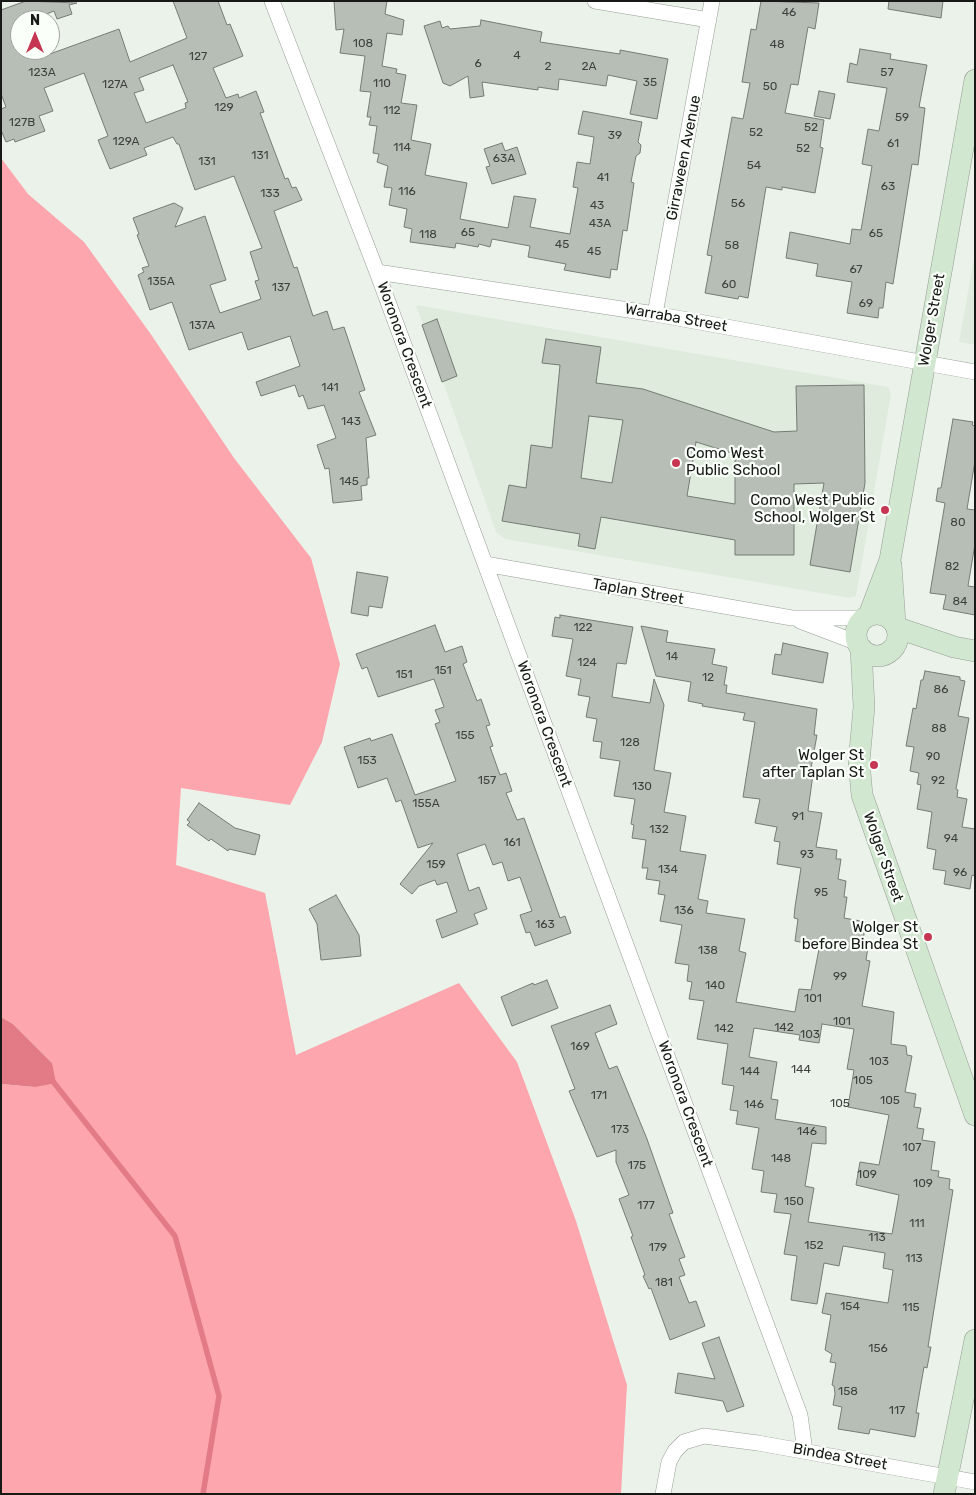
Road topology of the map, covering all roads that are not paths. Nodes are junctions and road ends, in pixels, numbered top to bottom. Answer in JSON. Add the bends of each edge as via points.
{"nodes":[{"id":1,"x":272,"y":1,"type":"edge"},
{"id":2,"x":595,"y":1,"type":"edge"},
{"id":3,"x":712,"y":1,"type":"edge"},
{"id":4,"x":709,"y":20,"type":"junction"},
{"id":5,"x":975,"y":80,"type":"edge"},
{"id":6,"x":377,"y":272,"type":"junction"},
{"id":7,"x":655,"y":314,"type":"junction"},
{"id":8,"x":924,"y":363,"type":"junction"},
{"id":9,"x":975,"y":372,"type":"edge"},
{"id":10,"x":890,"y":560,"type":"junction"},
{"id":11,"x":485,"y":564,"type":"junction"},
{"id":12,"x":866,"y":616,"type":"junction"},
{"id":13,"x":792,"y":618,"type":"junction"},
{"id":14,"x":896,"y":625,"type":"junction"},
{"id":15,"x":859,"y":645,"type":"junction"},
{"id":16,"x":964,"y":649,"type":"edge"},
{"id":17,"x":889,"y":652,"type":"junction"},
{"id":18,"x":864,"y":707,"type":"junction"},
{"id":19,"x":975,"y":1115,"type":"edge"},
{"id":20,"x":975,"y":1340,"type":"edge"},
{"id":21,"x":805,"y":1451,"type":"junction"},
{"id":22,"x":975,"y":1482,"type":"edge"},
{"id":23,"x":947,"y":1486,"type":"edge"},
{"id":24,"x":663,"y":1494,"type":"edge"}],
"edges":[{"from":1,"to":6,"type":"street","name":"Woronora Crescent"},
{"from":2,"to":4,"type":"street"},
{"from":3,"to":4,"type":"street","name":"Girraween Avenue"},
{"from":4,"to":7,"type":"street","name":"Girraween Avenue"},
{"from":5,"to":8,"type":"street","name":"Wolger Street"},
{"from":6,"to":7,"type":"street","name":"Warraba Street"},
{"from":6,"to":11,"type":"street","name":"Woronora Crescent"},
{"from":7,"to":8,"type":"street","name":"Warraba Street"},
{"from":8,"to":9,"type":"street","name":"Warraba Street"},
{"from":8,"to":10,"type":"street","name":"Wolger Street"},
{"from":10,"to":12,"type":"street","name":"Wolger Street"},
{"from":10,"to":14,"type":"street","name":"Wolger Street"},
{"from":11,"to":13,"type":"street","name":"Taplan Street"},
{"from":11,"to":21,"type":"street","name":"Woronora Crescent","via":[[800,1415]]},
{"from":12,"to":13,"type":"street","name":"Taplan Street"},
{"from":12,"to":14,"type":"street","via":[[886,615]]},
{"from":12,"to":15,"type":"street","via":[[856,632]]},
{"from":13,"to":15,"type":"street","name":"Taplan Street"},
{"from":14,"to":16,"type":"street"},
{"from":14,"to":17,"type":"street","via":[[898,639]]},
{"from":15,"to":17,"type":"street","via":[[869,654]]},
{"from":15,"to":18,"type":"street","name":"Wolger Street"},
{"from":16,"to":17,"type":"street"},
{"from":17,"to":18,"type":"street","name":"Wolger Street"},
{"from":18,"to":19,"type":"street","name":"Wolger Street","via":[[859,762],[862,795]]},
{"from":20,"to":23,"type":"street"},
{"from":21,"to":23,"type":"street","name":"Bindea Street"},
{"from":21,"to":24,"type":"street","name":"Bindea Street","via":[[704,1436],[684,1442],[669,1462]]},
{"from":22,"to":23,"type":"street","name":"Bindea Street"}]}
